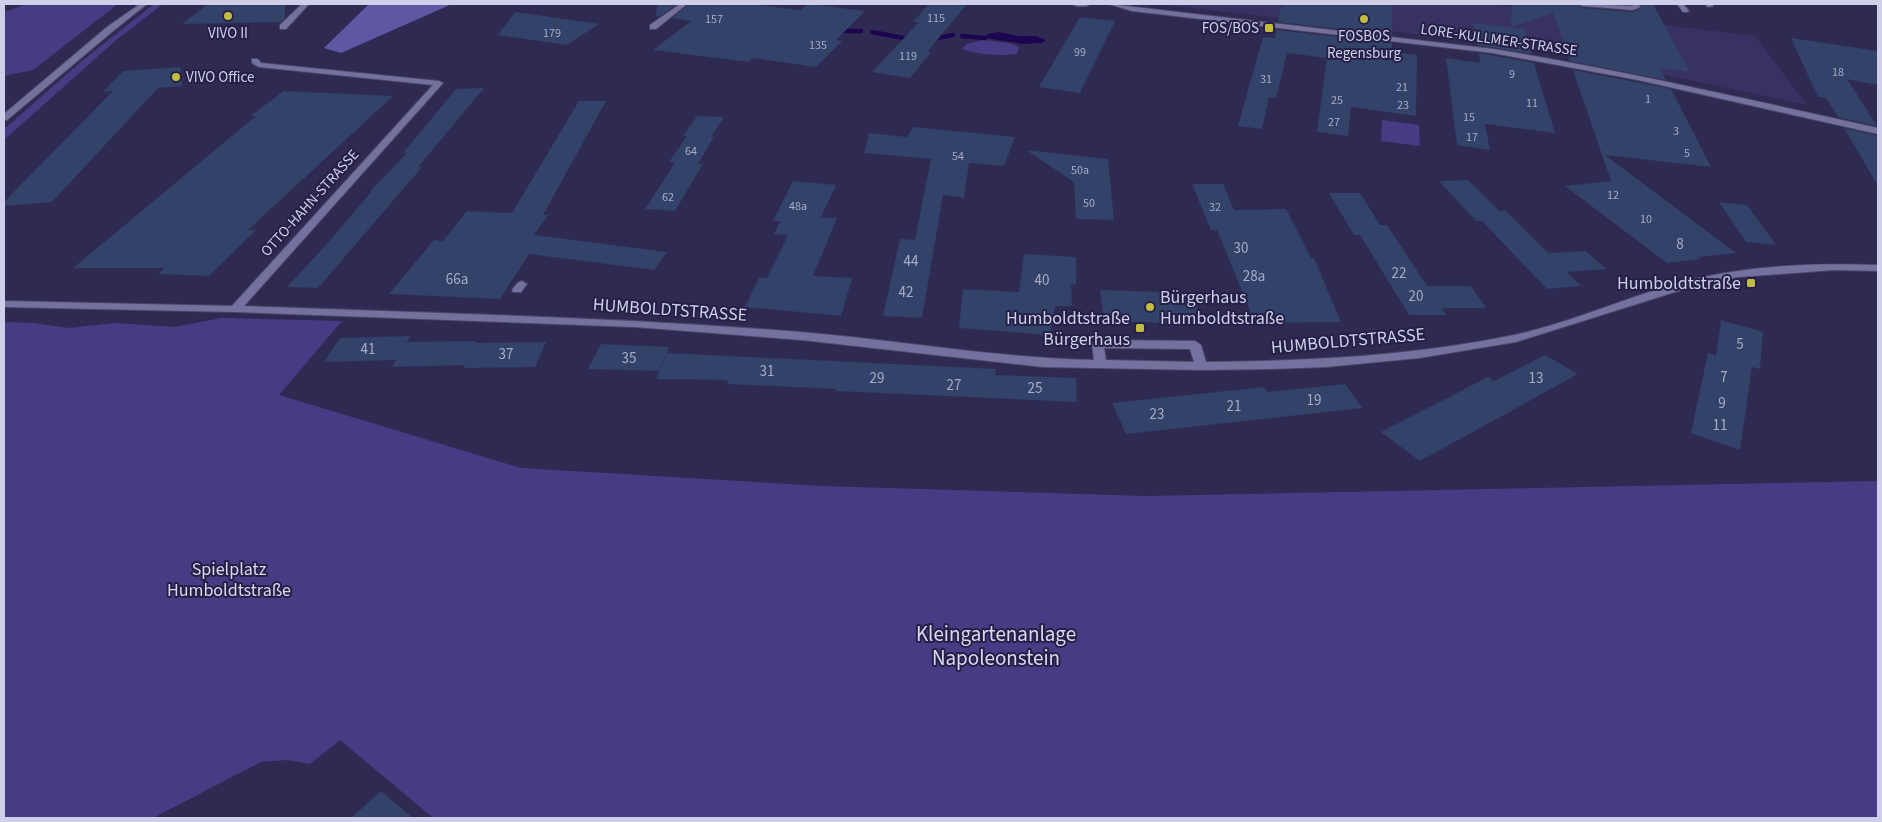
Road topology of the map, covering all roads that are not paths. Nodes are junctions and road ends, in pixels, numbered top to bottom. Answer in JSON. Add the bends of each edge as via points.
{"nodes":[{"id":1,"x":144,"y":4,"type":"edge"},
{"id":2,"x":306,"y":4,"type":"edge"},
{"id":3,"x":684,"y":4,"type":"edge"},
{"id":4,"x":1076,"y":4,"type":"edge"},
{"id":5,"x":1087,"y":4,"type":"edge"},
{"id":6,"x":1112,"y":4,"type":"edge"},
{"id":7,"x":1582,"y":4,"type":"edge"},
{"id":8,"x":1635,"y":4,"type":"edge"},
{"id":9,"x":1680,"y":4,"type":"edge"},
{"id":10,"x":1685,"y":11,"type":"dead end"},
{"id":11,"x":653,"y":27,"type":"dead end"},
{"id":12,"x":283,"y":28,"type":"dead end"},
{"id":13,"x":255,"y":61,"type":"dead end"},
{"id":14,"x":4,"y":118,"type":"edge"},
{"id":15,"x":1878,"y":131,"type":"edge"},
{"id":16,"x":1878,"y":268,"type":"edge"},
{"id":17,"x":4,"y":304,"type":"edge"},
{"id":18,"x":235,"y":309,"type":"junction"},
{"id":19,"x":1101,"y":365,"type":"junction"},
{"id":20,"x":1201,"y":366,"type":"junction"}],
"edges":[{"from":1,"to":14,"type":"street"},
{"from":2,"to":12,"type":"street"},
{"from":3,"to":11,"type":"street"},
{"from":4,"to":5,"type":"street"},
{"from":6,"to":15,"type":"street","name":"LORE-KULLMER-STRASSE","via":[[1548,60],[1625,74]]},
{"from":7,"to":8,"type":"street","via":[[1633,8],[1637,7]]},
{"from":9,"to":10,"type":"street"},
{"from":13,"to":18,"type":"street","name":"OTTO-HAHN-STRASSE","via":[[268,66],[439,83]]},
{"from":16,"to":20,"type":"street","name":"HUMBOLDTSTRASSE","via":[[1814,268],[1739,274],[1692,283],[1516,338],[1419,354],[1326,362]]},
{"from":17,"to":18,"type":"street"},
{"from":18,"to":19,"type":"street","name":"HUMBOLDTSTRASSE","via":[[645,325],[802,336],[1043,363]]},
{"from":19,"to":20,"type":"street","name":"HUMBOLDTSTRASSE"},
{"from":19,"to":20,"type":"street","via":[[1098,344],[1195,345]]}]}
